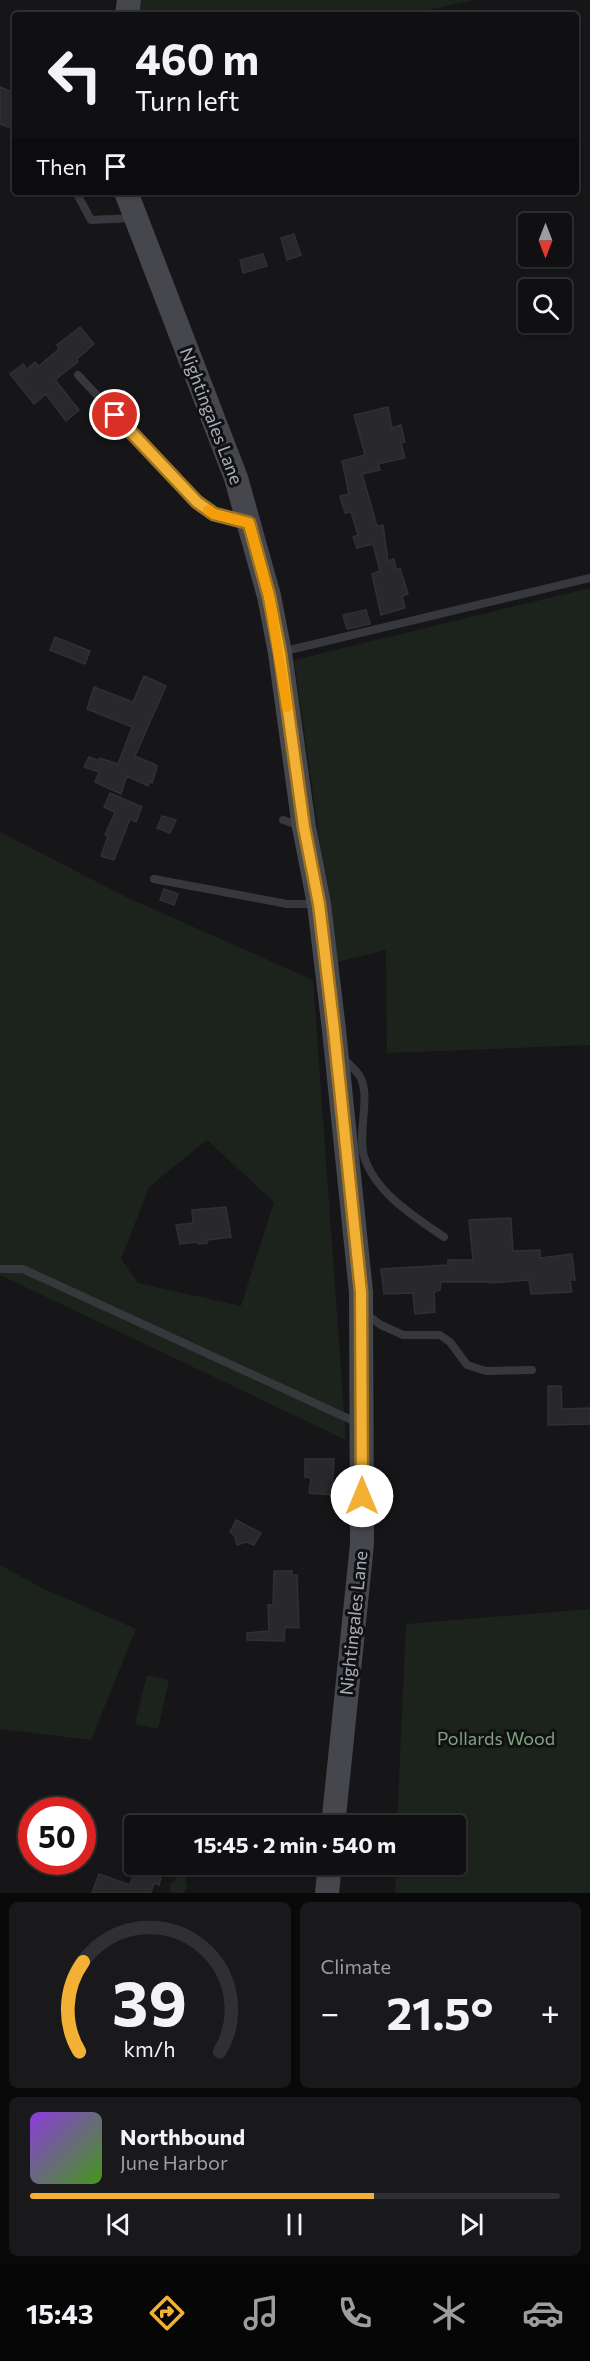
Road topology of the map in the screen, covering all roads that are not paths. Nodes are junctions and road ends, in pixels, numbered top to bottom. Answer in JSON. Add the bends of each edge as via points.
{"nodes":[{"id":1,"x":78,"y":195,"type":"edge"},
{"id":2,"x":127,"y":195,"type":"edge"},
{"id":3,"x":135,"y":218,"type":"junction"},
{"id":4,"x":78,"y":375,"type":"dead end"},
{"id":5,"x":249,"y":523,"type":"junction"},
{"id":6,"x":590,"y":579,"type":"edge"},
{"id":7,"x":280,"y":653,"type":"junction"},
{"id":8,"x":154,"y":879,"type":"dead end"},
{"id":9,"x":319,"y":904,"type":"junction"},
{"id":10,"x":336,"y":1051,"type":"junction"},
{"id":11,"x":444,"y":1237,"type":"dead end"},
{"id":12,"x":0,"y":1269,"type":"edge"},
{"id":13,"x":360,"y":1311,"type":"junction"},
{"id":14,"x":532,"y":1370,"type":"dead end"},
{"id":15,"x":361,"y":1425,"type":"junction"},
{"id":16,"x":334,"y":1815,"type":"edge"},
{"id":17,"x":329,"y":1875,"type":"edge"},
{"id":18,"x":327,"y":1893,"type":"edge"}],
"edges":[{"from":1,"to":3,"type":"lane","via":[[91,220]]},
{"from":2,"to":3,"type":"main road","name":"Nightingales Lane"},
{"from":3,"to":5,"type":"main road","name":"Nightingales Lane","via":[[236,478]]},
{"from":4,"to":5,"type":"lane","via":[[197,502],[214,514]]},
{"from":5,"to":7,"type":"main road","name":"Nightingales Lane"},
{"from":6,"to":7,"type":"lane"},
{"from":7,"to":9,"type":"main road","name":"Nightingales Lane","via":[[293,823]]},
{"from":8,"to":9,"type":"lane","via":[[288,904]]},
{"from":9,"to":10,"type":"main road","name":"Nightingales Lane"},
{"from":10,"to":11,"type":"lane","via":[[359,1075],[364,1087],[363,1150],[370,1169],[409,1213]]},
{"from":10,"to":13,"type":"main road","name":"Nightingales Lane"},
{"from":12,"to":15,"type":"lane","via":[[23,1269]]},
{"from":13,"to":14,"type":"lane","via":[[403,1335],[440,1335],[467,1365],[486,1371]]},
{"from":13,"to":15,"type":"main road","name":"Nightingales Lane"},
{"from":15,"to":16,"type":"main road","name":"Nightingales Lane","via":[[362,1544]]},
{"from":17,"to":18,"type":"main road"}]}
